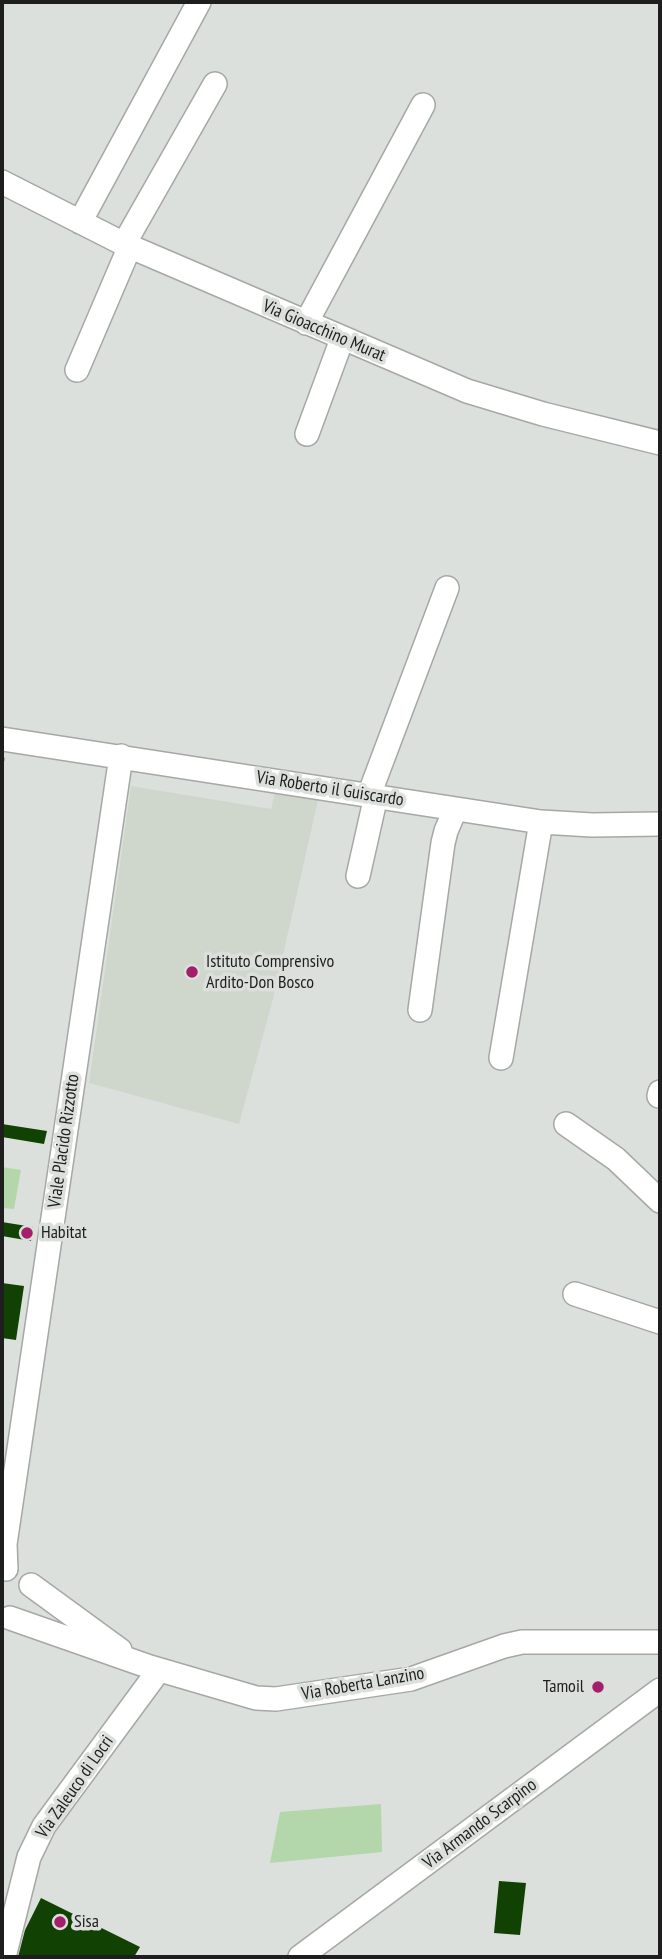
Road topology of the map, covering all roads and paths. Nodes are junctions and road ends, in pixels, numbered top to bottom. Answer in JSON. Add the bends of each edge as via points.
{"nodes":[{"id":1,"x":199,"y":2,"type":"edge"},
{"id":2,"x":215,"y":84,"type":"dead end"},
{"id":3,"x":423,"y":105,"type":"dead end"},
{"id":4,"x":2,"y":182,"type":"edge"},
{"id":5,"x":80,"y":222,"type":"junction"},
{"id":6,"x":127,"y":245,"type":"junction"},
{"id":7,"x":306,"y":323,"type":"junction"},
{"id":8,"x":342,"y":339,"type":"junction"},
{"id":9,"x":77,"y":370,"type":"dead end"},
{"id":10,"x":307,"y":434,"type":"dead end"},
{"id":11,"x":660,"y":443,"type":"edge"},
{"id":12,"x":447,"y":588,"type":"dead end"},
{"id":13,"x":3,"y":748,"type":"edge"},
{"id":14,"x":121,"y":756,"type":"junction"},
{"id":15,"x":2,"y":768,"type":"edge"},
{"id":16,"x":372,"y":796,"type":"junction"},
{"id":17,"x":456,"y":810,"type":"junction"},
{"id":18,"x":541,"y":822,"type":"junction"},
{"id":19,"x":660,"y":824,"type":"edge"},
{"id":20,"x":358,"y":876,"type":"dead end"},
{"id":21,"x":420,"y":1010,"type":"dead end"},
{"id":22,"x":500,"y":1058,"type":"dead end"},
{"id":23,"x":566,"y":1124,"type":"dead end"},
{"id":24,"x":660,"y":1201,"type":"edge"},
{"id":25,"x":575,"y":1294,"type":"dead end"},
{"id":26,"x":660,"y":1322,"type":"edge"},
{"id":27,"x":4,"y":1569,"type":"edge"},
{"id":28,"x":31,"y":1585,"type":"junction"},
{"id":29,"x":6,"y":1618,"type":"edge"},
{"id":30,"x":660,"y":1642,"type":"edge"},
{"id":31,"x":155,"y":1669,"type":"junction"},
{"id":32,"x":660,"y":1690,"type":"edge"},
{"id":33,"x":660,"y":1707,"type":"edge"},
{"id":34,"x":4,"y":1957,"type":"edge"},
{"id":35,"x":300,"y":1957,"type":"edge"},
{"id":36,"x":324,"y":1957,"type":"edge"}],
"edges":[{"from":1,"to":5,"type":"street"},
{"from":2,"to":6,"type":"street"},
{"from":3,"to":7,"type":"street"},
{"from":4,"to":5,"type":"street","name":"Via Gioacchino Murat"},
{"from":5,"to":6,"type":"street","name":"Via Gioacchino Murat"},
{"from":6,"to":7,"type":"street","name":"Via Gioacchino Murat"},
{"from":6,"to":9,"type":"street"},
{"from":7,"to":8,"type":"street","name":"Via Gioacchino Murat"},
{"from":8,"to":10,"type":"street"},
{"from":8,"to":11,"type":"street","name":"Via Gioacchino Murat","via":[[467,391]]},
{"from":12,"to":16,"type":"street"},
{"from":13,"to":14,"type":"street","name":"Via Roberto il Guiscardo"},
{"from":13,"to":15,"type":"path"},
{"from":14,"to":16,"type":"street","name":"Via Roberto il Guiscardo"},
{"from":14,"to":27,"type":"street","name":"Viale Placido Rizzotto"},
{"from":16,"to":17,"type":"street","name":"Via Roberto il Guiscardo"},
{"from":16,"to":20,"type":"street"},
{"from":17,"to":18,"type":"street","name":"Via Roberto il Guiscardo"},
{"from":17,"to":21,"type":"street","via":[[443,843]]},
{"from":18,"to":19,"type":"street","name":"Via Roberto il Guiscardo"},
{"from":18,"to":22,"type":"street"},
{"from":23,"to":24,"type":"street","via":[[616,1160]]},
{"from":25,"to":26,"type":"street"},
{"from":27,"to":28,"type":"street","name":"Via Roberta Lanzino","via":[[21,1572]]},
{"from":28,"to":29,"type":"street","via":[[29,1607],[17,1617]]},
{"from":28,"to":31,"type":"street","name":"Via Roberta Lanzino","via":[[112,1645]]},
{"from":29,"to":31,"type":"street","name":"Via Roberta Lanzino"},
{"from":30,"to":31,"type":"street","name":"Via Roberta Lanzino","via":[[522,1642],[411,1679],[276,1699],[256,1698]]},
{"from":31,"to":34,"type":"street","name":"Via Zaleuco di Locri","via":[[44,1826],[29,1857]]},
{"from":32,"to":35,"type":"street","name":"Via Armando Scarpino"},
{"from":33,"to":36,"type":"street","name":"Via Armando Scarpino"}]}
